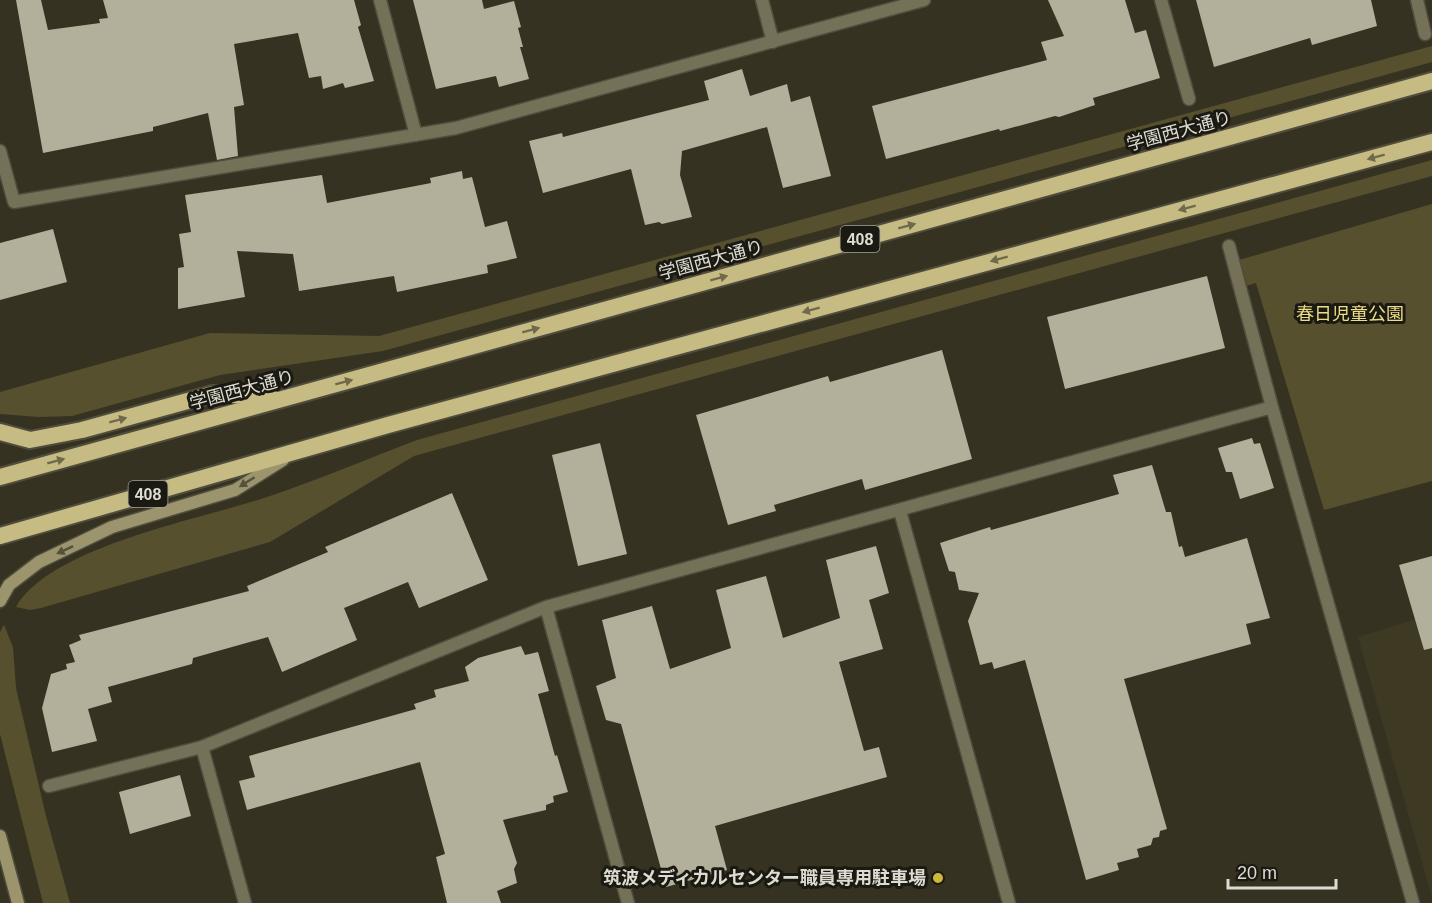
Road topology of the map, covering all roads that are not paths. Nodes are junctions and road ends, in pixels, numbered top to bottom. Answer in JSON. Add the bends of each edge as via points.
{"nodes":[{"id":1,"x":380,"y":0,"type":"edge"},
{"id":2,"x":762,"y":0,"type":"edge"},
{"id":3,"x":924,"y":0,"type":"edge"},
{"id":4,"x":1161,"y":0,"type":"edge"},
{"id":5,"x":1417,"y":0,"type":"edge"},
{"id":6,"x":1425,"y":34,"type":"dead end"},
{"id":7,"x":773,"y":42,"type":"junction"},
{"id":8,"x":1432,"y":81,"type":"edge"},
{"id":9,"x":1189,"y":99,"type":"dead end"},
{"id":10,"x":416,"y":135,"type":"junction"},
{"id":11,"x":1432,"y":142,"type":"edge"},
{"id":12,"x":0,"y":151,"type":"edge"},
{"id":13,"x":1229,"y":246,"type":"dead end"},
{"id":14,"x":287,"y":397,"type":"junction"},
{"id":15,"x":1272,"y":407,"type":"junction"},
{"id":16,"x":0,"y":432,"type":"edge"},
{"id":17,"x":297,"y":451,"type":"junction"},
{"id":18,"x":0,"y":477,"type":"edge"},
{"id":19,"x":900,"y":511,"type":"junction"},
{"id":20,"x":0,"y":536,"type":"edge"},
{"id":21,"x":0,"y":601,"type":"edge"},
{"id":22,"x":546,"y":607,"type":"junction"},
{"id":23,"x":202,"y":747,"type":"junction"},
{"id":24,"x":49,"y":786,"type":"dead end"},
{"id":25,"x":0,"y":836,"type":"edge"},
{"id":26,"x":18,"y":903,"type":"edge"},
{"id":27,"x":245,"y":903,"type":"edge"},
{"id":28,"x":628,"y":903,"type":"edge"},
{"id":29,"x":1009,"y":903,"type":"edge"},
{"id":30,"x":1413,"y":903,"type":"edge"}],
"edges":[{"from":1,"to":10,"type":"street"},
{"from":2,"to":7,"type":"street"},
{"from":3,"to":7,"type":"street"},
{"from":4,"to":9,"type":"street"},
{"from":5,"to":6,"type":"street"},
{"from":7,"to":10,"type":"street","via":[[456,128]]},
{"from":14,"to":8,"type":"highway","name":"学園西大通り","number":"408","one_way":true},
{"from":10,"to":12,"type":"street","via":[[14,202]]},
{"from":11,"to":17,"type":"highway","number":"408","one_way":true},
{"from":13,"to":15,"type":"street"},
{"from":16,"to":14,"type":"highway","one_way":true,"via":[[30,440],[213,394]]},
{"from":18,"to":14,"type":"highway","name":"学園西大通り","number":"408","one_way":true},
{"from":15,"to":19,"type":"street"},
{"from":15,"to":30,"type":"street"},
{"from":17,"to":20,"type":"highway","number":"408"},
{"from":17,"to":21,"type":"main road","one_way":true,"via":[[235,490],[112,527],[39,562],[9,585]]},
{"from":19,"to":22,"type":"street"},
{"from":19,"to":29,"type":"street"},
{"from":22,"to":23,"type":"street"},
{"from":22,"to":28,"type":"street"},
{"from":23,"to":24,"type":"street"},
{"from":23,"to":27,"type":"street"},
{"from":25,"to":26,"type":"main road"}]}
